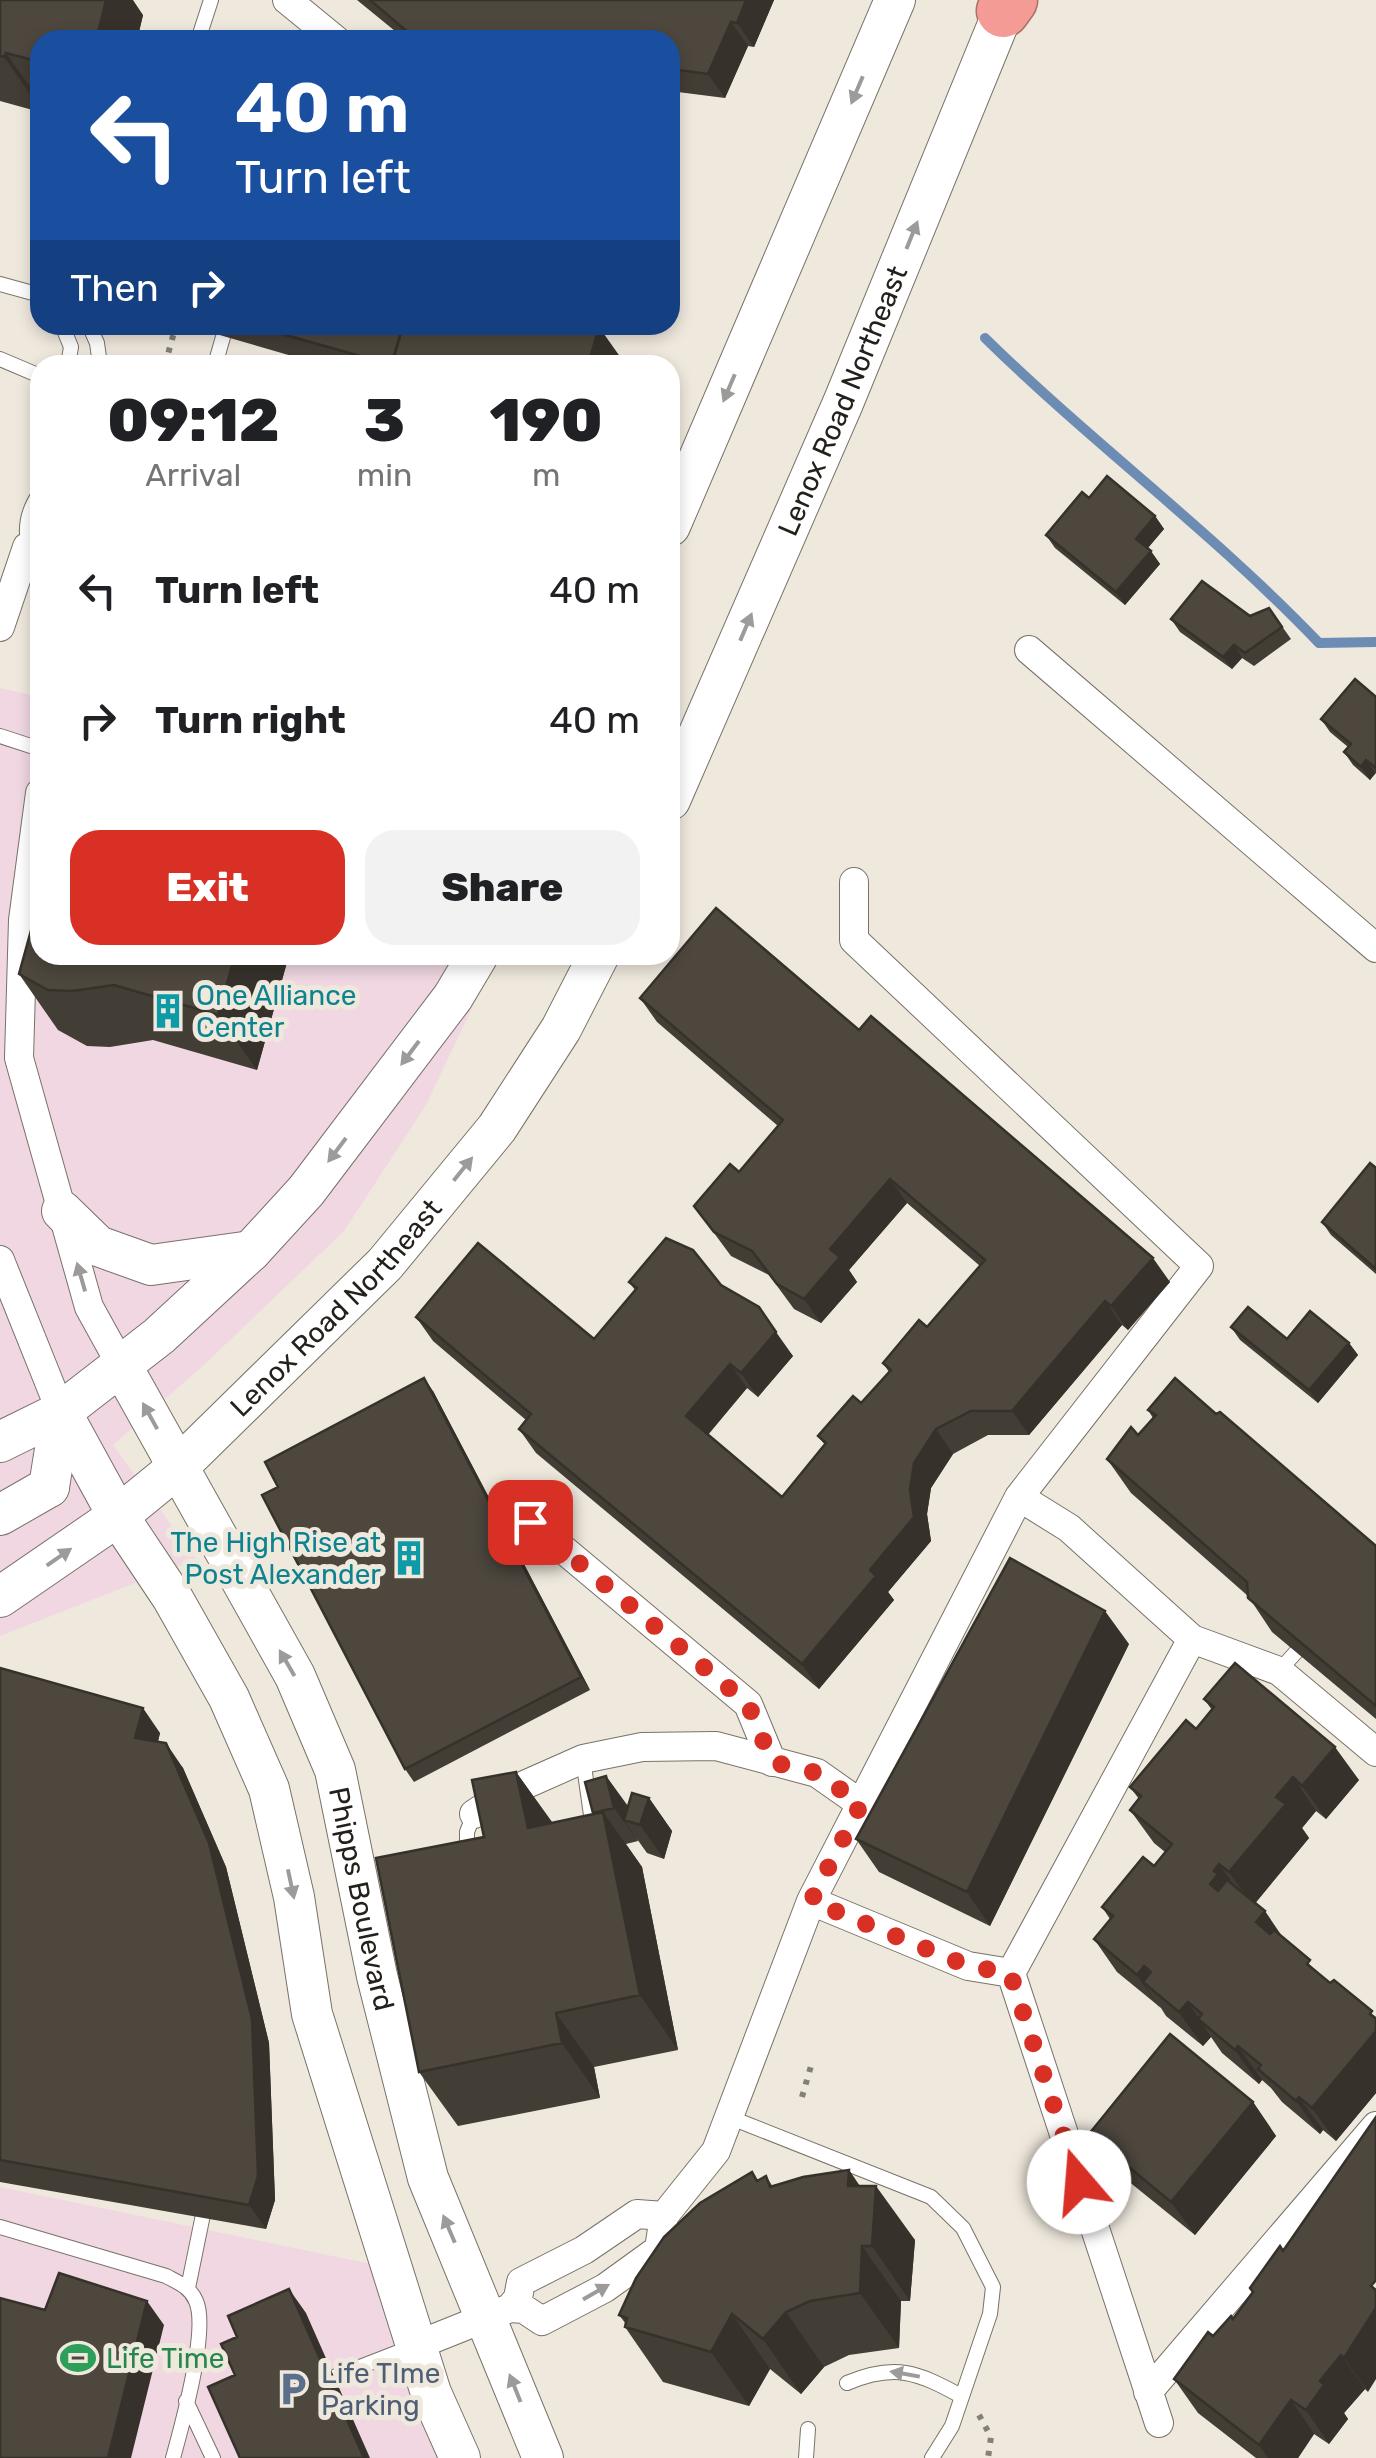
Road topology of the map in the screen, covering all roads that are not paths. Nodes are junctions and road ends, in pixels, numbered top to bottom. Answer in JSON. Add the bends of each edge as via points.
{"nodes":[{"id":1,"x":211,"y":0,"type":"edge"},
{"id":2,"x":287,"y":0,"type":"edge"},
{"id":3,"x":895,"y":0,"type":"edge"},
{"id":4,"x":1008,"y":4,"type":"edge"},
{"id":5,"x":201,"y":30,"type":"edge"},
{"id":6,"x":324,"y":30,"type":"edge"},
{"id":7,"x":0,"y":284,"type":"edge"},
{"id":8,"x":30,"y":292,"type":"edge"},
{"id":9,"x":224,"y":337,"type":"dead end"},
{"id":10,"x":218,"y":355,"type":"edge"},
{"id":11,"x":0,"y":359,"type":"edge"},
{"id":12,"x":30,"y":372,"type":"edge"},
{"id":13,"x":680,"y":503,"type":"edge"},
{"id":14,"x":30,"y":514,"type":"edge"},
{"id":15,"x":30,"y":541,"type":"edge"},
{"id":16,"x":30,"y":564,"type":"edge"},
{"id":17,"x":0,"y":628,"type":"edge"},
{"id":18,"x":1028,"y":650,"type":"dead end"},
{"id":19,"x":0,"y":736,"type":"edge"},
{"id":20,"x":30,"y":746,"type":"edge"},
{"id":21,"x":680,"y":777,"type":"edge"},
{"id":22,"x":30,"y":868,"type":"edge"},
{"id":23,"x":854,"y":882,"type":"dead end"},
{"id":24,"x":1376,"y":948,"type":"edge"},
{"id":25,"x":472,"y":965,"type":"edge"},
{"id":26,"x":594,"y":965,"type":"edge"},
{"id":27,"x":10,"y":1059,"type":"edge"},
{"id":28,"x":62,"y":1211,"type":"junction"},
{"id":29,"x":251,"y":1251,"type":"junction"},
{"id":30,"x":0,"y":1260,"type":"edge"},
{"id":31,"x":121,"y":1365,"type":"junction"},
{"id":32,"x":62,"y":1412,"type":"junction"},
{"id":33,"x":0,"y":1442,"type":"edge"},
{"id":34,"x":178,"y":1467,"type":"junction"},
{"id":35,"x":49,"y":1486,"type":"junction"},
{"id":36,"x":1018,"y":1497,"type":"junction"},
{"id":37,"x":502,"y":1498,"type":"dead end"},
{"id":38,"x":0,"y":1516,"type":"edge"},
{"id":39,"x":118,"y":1516,"type":"junction"},
{"id":40,"x":0,"y":1597,"type":"edge"},
{"id":41,"x":1192,"y":1639,"type":"junction"},
{"id":42,"x":1376,"y":1752,"type":"edge"},
{"id":43,"x":582,"y":1758,"type":"junction"},
{"id":44,"x":772,"y":1762,"type":"junction"},
{"id":45,"x":861,"y":1804,"type":"junction"},
{"id":46,"x":474,"y":1814,"type":"joint"},
{"id":47,"x":583,"y":1847,"type":"edge"},
{"id":48,"x":478,"y":1864,"type":"edge"},
{"id":49,"x":811,"y":1901,"type":"junction"},
{"id":50,"x":1010,"y":1973,"type":"junction"},
{"id":51,"x":729,"y":2117,"type":"junction"},
{"id":52,"x":1376,"y":2126,"type":"edge"},
{"id":53,"x":209,"y":2185,"type":"edge"},
{"id":54,"x":664,"y":2216,"type":"junction"},
{"id":55,"x":0,"y":2227,"type":"edge"},
{"id":56,"x":188,"y":2288,"type":"junction"},
{"id":57,"x":498,"y":2314,"type":"junction"},
{"id":58,"x":415,"y":2346,"type":"junction"},
{"id":59,"x":334,"y":2377,"type":"dead end"},
{"id":60,"x":847,"y":2383,"type":"dead end"},
{"id":61,"x":1148,"y":2392,"type":"junction"},
{"id":62,"x":962,"y":2396,"type":"junction"},
{"id":63,"x":186,"y":2401,"type":"junction"},
{"id":64,"x":1159,"y":2422,"type":"dead end"},
{"id":65,"x":808,"y":2430,"type":"dead end"},
{"id":66,"x":211,"y":2454,"type":"edge"},
{"id":67,"x":174,"y":2458,"type":"edge"},
{"id":68,"x":460,"y":2458,"type":"edge"},
{"id":69,"x":543,"y":2458,"type":"edge"},
{"id":70,"x":806,"y":2458,"type":"edge"},
{"id":71,"x":932,"y":2458,"type":"edge"}],
"edges":[{"from":1,"to":5,"type":"lane"},
{"from":2,"to":6,"type":"street"},
{"from":3,"to":13,"type":"main road","one_way":true},
{"from":21,"to":4,"type":"main road","name":"Lenox Road Northeast","one_way":true},
{"from":7,"to":8,"type":"lane"},
{"from":9,"to":10,"type":"lane"},
{"from":11,"to":12,"type":"lane"},
{"from":14,"to":15,"type":"lane"},
{"from":16,"to":17,"type":"street"},
{"from":18,"to":24,"type":"street"},
{"from":19,"to":20,"type":"lane"},
{"from":22,"to":27,"type":"street"},
{"from":23,"to":36,"type":"street","via":[[854,940],[1198,1266]]},
{"from":25,"to":29,"type":"main road","one_way":true,"via":[[306,1191]]},
{"from":34,"to":26,"type":"main road","name":"Lenox Road Northeast","one_way":true,"via":[[385,1264],[497,1128],[562,1029]]},
{"from":27,"to":28,"type":"street"},
{"from":28,"to":29,"type":"main road","via":[[98,1246],[151,1265]]},
{"from":31,"to":28,"type":"street","one_way":true,"via":[[89,1308]]},
{"from":29,"to":31,"type":"main road"},
{"from":30,"to":32,"type":"street"},
{"from":31,"to":32,"type":"main road"},
{"from":34,"to":31,"type":"main road","name":"Phipps Boulevard","one_way":true},
{"from":32,"to":33,"type":"main road"},
{"from":32,"to":35,"type":"main road"},
{"from":32,"to":39,"type":"main road"},
{"from":34,"to":39,"type":"main road","name":"Lenox Road Northeast"},
{"from":57,"to":34,"type":"main road","name":"Phipps Boulevard","one_way":true,"via":[[428,2178],[335,1770],[295,1676]]},
{"from":35,"to":38,"type":"main road"},
{"from":35,"to":39,"type":"main road"},
{"from":36,"to":41,"type":"street","via":[[1068,1528]]},
{"from":36,"to":45,"type":"street"},
{"from":37,"to":44,"type":"street","via":[[748,1704]]},
{"from":40,"to":39,"type":"main road","name":"Lenox Road Northeast","one_way":true},
{"from":39,"to":58,"type":"main road","one_way":true,"via":[[229,1698],[269,1790],[312,2014]]},
{"from":41,"to":42,"type":"street","via":[[1288,1662]]},
{"from":41,"to":50,"type":"street"},
{"from":43,"to":44,"type":"street","via":[[642,1747],[716,1746]]},
{"from":43,"to":46,"type":"street"},
{"from":43,"to":47,"type":"lane","via":[[594,1834]]},
{"from":44,"to":45,"type":"street","via":[[817,1773]]},
{"from":45,"to":49,"type":"street"},
{"from":46,"to":48,"type":"lane","via":[[467,1850]]},
{"from":49,"to":50,"type":"street","via":[[968,1966]]},
{"from":49,"to":51,"type":"street"},
{"from":50,"to":61,"type":"street"},
{"from":51,"to":54,"type":"street","via":[[716,2150]]},
{"from":51,"to":62,"type":"lane","via":[[931,2196],[963,2228],[993,2287]]},
{"from":52,"to":61,"type":"street"},
{"from":53,"to":56,"type":"lane"},
{"from":54,"to":57,"type":"street","via":[[637,2214],[521,2282],[518,2298]]},
{"from":57,"to":54,"type":"street","one_way":true,"via":[[524,2309],[542,2321],[605,2288],[659,2249]]},
{"from":55,"to":56,"type":"lane"},
{"from":56,"to":63,"type":"lane","via":[[197,2303],[200,2340]]},
{"from":57,"to":58,"type":"street"},
{"from":69,"to":57,"type":"main road","name":"Phipps Boulevard","one_way":true},
{"from":58,"to":59,"type":"lane"},
{"from":58,"to":68,"type":"main road"},
{"from":62,"to":60,"type":"lane","one_way":true,"via":[[904,2371],[874,2372]]},
{"from":61,"to":64,"type":"street"},
{"from":62,"to":71,"type":"lane"},
{"from":63,"to":66,"type":"lane"},
{"from":63,"to":67,"type":"lane"},
{"from":65,"to":70,"type":"lane"},
{"from":66,"to":67,"type":"lane","via":[[193,2442]]}]}
